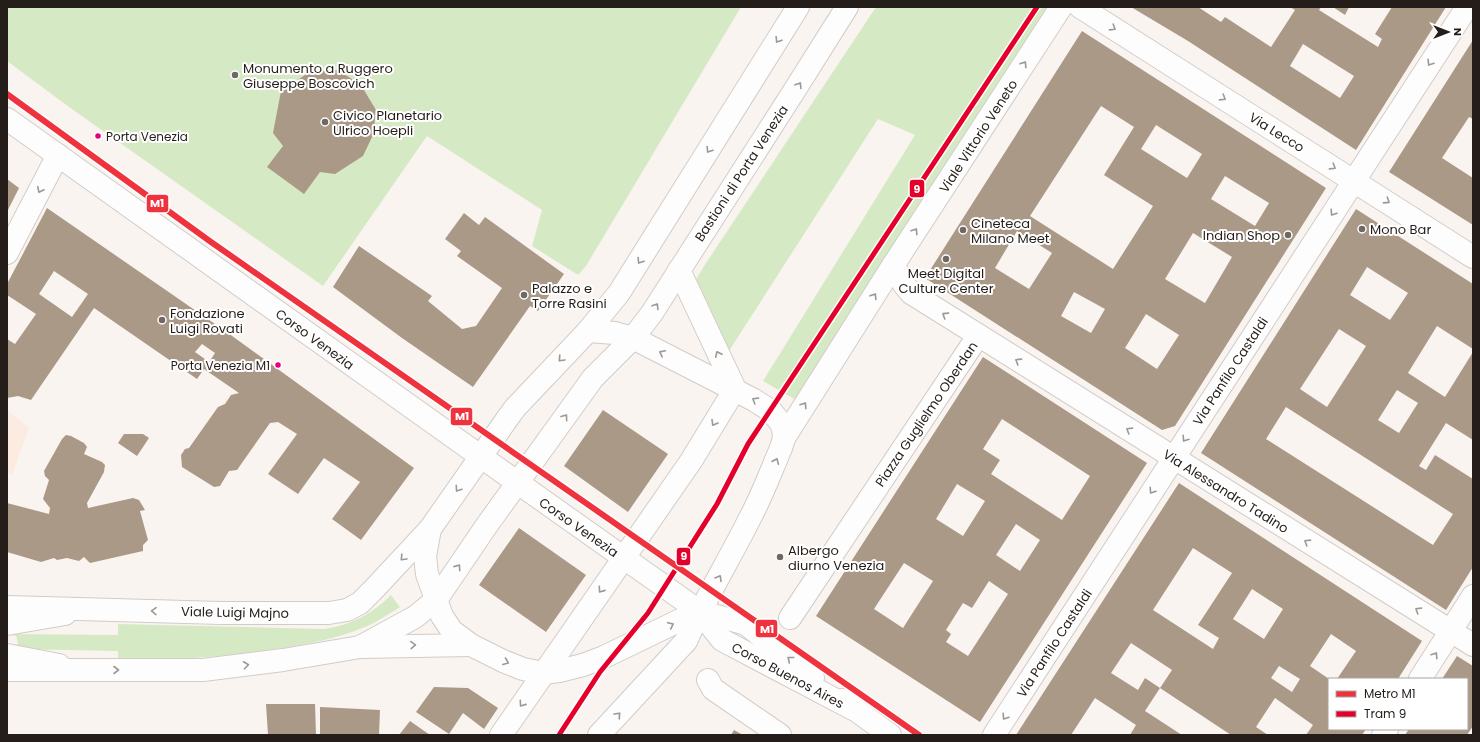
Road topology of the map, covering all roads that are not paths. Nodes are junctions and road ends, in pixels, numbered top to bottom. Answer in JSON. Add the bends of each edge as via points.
{"nodes":[{"id":1,"x":798,"y":7,"type":"edge"},
{"id":2,"x":847,"y":7,"type":"edge"},
{"id":3,"x":1061,"y":7,"type":"edge"},
{"id":4,"x":1080,"y":7,"type":"edge"},
{"id":5,"x":1467,"y":7,"type":"edge"},
{"id":6,"x":7,"y":119,"type":"edge"},
{"id":7,"x":58,"y":155,"type":"junction"},
{"id":8,"x":1354,"y":180,"type":"junction"},
{"id":9,"x":7,"y":253,"type":"edge"},
{"id":10,"x":1473,"y":257,"type":"edge"},
{"id":11,"x":894,"y":264,"type":"junction"},
{"id":12,"x":679,"y":270,"type":"junction"},
{"id":13,"x":588,"y":330,"type":"junction"},
{"id":14,"x":978,"y":336,"type":"junction"},
{"id":15,"x":633,"y":338,"type":"junction"},
{"id":16,"x":735,"y":389,"type":"junction"},
{"id":17,"x":784,"y":438,"type":"junction"},
{"id":18,"x":480,"y":456,"type":"junction"},
{"id":19,"x":1174,"y":458,"type":"junction"},
{"id":20,"x":518,"y":483,"type":"junction"},
{"id":21,"x":430,"y":529,"type":"junction"},
{"id":22,"x":623,"y":558,"type":"junction"},
{"id":23,"x":1473,"y":596,"type":"edge"},
{"id":24,"x":436,"y":600,"type":"junction"},
{"id":25,"x":7,"y":607,"type":"edge"},
{"id":26,"x":90,"y":609,"type":"junction"},
{"id":27,"x":699,"y":612,"type":"junction"},
{"id":28,"x":790,"y":618,"type":"dead end"},
{"id":29,"x":7,"y":624,"type":"edge"},
{"id":30,"x":1451,"y":631,"type":"junction"},
{"id":31,"x":722,"y":640,"type":"junction"},
{"id":32,"x":686,"y":641,"type":"junction"},
{"id":33,"x":471,"y":645,"type":"junction"},
{"id":34,"x":1473,"y":645,"type":"edge"},
{"id":35,"x":360,"y":647,"type":"junction"},
{"id":36,"x":623,"y":648,"type":"junction"},
{"id":37,"x":7,"y":655,"type":"edge"},
{"id":38,"x":7,"y":670,"type":"edge"},
{"id":39,"x":87,"y":670,"type":"junction"},
{"id":40,"x":544,"y":673,"type":"junction"},
{"id":41,"x":1421,"y":678,"type":"edge"},
{"id":42,"x":708,"y":680,"type":"dead end"},
{"id":43,"x":853,"y":709,"type":"junction"},
{"id":44,"x":501,"y":735,"type":"edge"},
{"id":45,"x":599,"y":735,"type":"edge"},
{"id":46,"x":780,"y":735,"type":"edge"},
{"id":47,"x":890,"y":735,"type":"edge"},
{"id":48,"x":994,"y":735,"type":"edge"}],
"edges":[{"from":1,"to":13,"type":"main road","one_way":true,"via":[[619,293]]},
{"from":12,"to":2,"type":"main road","name":"Bastioni di Porta Venezia","one_way":true},
{"from":11,"to":3,"type":"main road","name":"Viale Vittorio Veneto","one_way":true},
{"from":4,"to":8,"type":"main road","name":"Via Lecco","one_way":true},
{"from":5,"to":8,"type":"main road","name":"Via Panfilo Castaldi","one_way":true},
{"from":6,"to":7,"type":"main road","name":"Corso Venezia"},
{"from":7,"to":9,"type":"main road","one_way":true},
{"from":7,"to":18,"type":"main road","name":"Corso Venezia"},
{"from":8,"to":10,"type":"main road","name":"Via Lecco","one_way":true},
{"from":8,"to":19,"type":"main road","name":"Via Panfilo Castaldi","one_way":true},
{"from":14,"to":11,"type":"main road","name":"Piazza Guglielmo Oberdan","one_way":true,"via":[[911,293],[903,286]]},
{"from":17,"to":11,"type":"main road","one_way":true},
{"from":15,"to":12,"type":"main road","name":"Bastioni di Porta Venezia","one_way":true},
{"from":16,"to":12,"type":"main road","one_way":true},
{"from":13,"to":15,"type":"main road"},
{"from":13,"to":18,"type":"main road","one_way":true,"via":[[515,408]]},
{"from":19,"to":14,"type":"main road","name":"Via Alessandro Tadino","one_way":true},
{"from":14,"to":28,"type":"main road","name":"Piazza Guglielmo Oberdan"},
{"from":16,"to":15,"type":"main road","one_way":true},
{"from":20,"to":15,"type":"main road","one_way":true,"via":[[593,378]]},
{"from":17,"to":16,"type":"main road","one_way":true,"via":[[782,425],[776,416]]},
{"from":16,"to":22,"type":"main road","one_way":true,"via":[[691,461]]},
{"from":27,"to":17,"type":"main road","one_way":true,"via":[[757,505]]},
{"from":18,"to":20,"type":"main road","name":"Corso Venezia"},
{"from":18,"to":21,"type":"main road","one_way":true},
{"from":30,"to":19,"type":"main road","name":"Via Alessandro Tadino","one_way":true},
{"from":19,"to":48,"type":"main road","name":"Via Panfilo Castaldi","one_way":true},
{"from":20,"to":22,"type":"main road","name":"Corso Venezia"},
{"from":24,"to":20,"type":"main road","one_way":true},
{"from":21,"to":24,"type":"main road","via":[[425,556],[427,574]]},
{"from":21,"to":26,"type":"main road","name":"Viale Luigi Majno","one_way":true,"via":[[360,603],[347,610],[329,613],[221,613]]},
{"from":22,"to":27,"type":"main road"},
{"from":22,"to":40,"type":"main road","one_way":true},
{"from":23,"to":30,"type":"main road"},
{"from":24,"to":33,"type":"main road","via":[[442,616],[452,631]]},
{"from":24,"to":35,"type":"main road","via":[[415,617]]},
{"from":25,"to":26,"type":"main road","name":"Viale Luigi Majno"},
{"from":26,"to":29,"type":"main road"},
{"from":27,"to":31,"type":"main road","name":"Corso Buenos Aires"},
{"from":27,"to":32,"type":"main road"},
{"from":36,"to":27,"type":"main road","one_way":true},
{"from":43,"to":27,"type":"main road","name":"Corso Buenos Aires","one_way":true,"via":[[746,624]]},
{"from":30,"to":34,"type":"main road","name":"Via Alessandro Tadino"},
{"from":41,"to":30,"type":"main road","one_way":true},
{"from":31,"to":32,"type":"main road","name":"Corso Buenos Aires"},
{"from":31,"to":43,"type":"main road","name":"Corso Buenos Aires"},
{"from":32,"to":36,"type":"main road"},
{"from":45,"to":32,"type":"main road","one_way":true},
{"from":35,"to":33,"type":"main road","one_way":true},
{"from":33,"to":40,"type":"main road","one_way":true,"via":[[523,669]]},
{"from":39,"to":35,"type":"main road","one_way":true,"via":[[203,670]]},
{"from":36,"to":40,"type":"main road","via":[[583,665]]},
{"from":37,"to":39,"type":"main road"},
{"from":38,"to":39,"type":"main road"},
{"from":40,"to":44,"type":"main road","one_way":true},
{"from":42,"to":46,"type":"main road","via":[[713,689]]},
{"from":43,"to":47,"type":"main road","name":"Corso Buenos Aires"}]}
